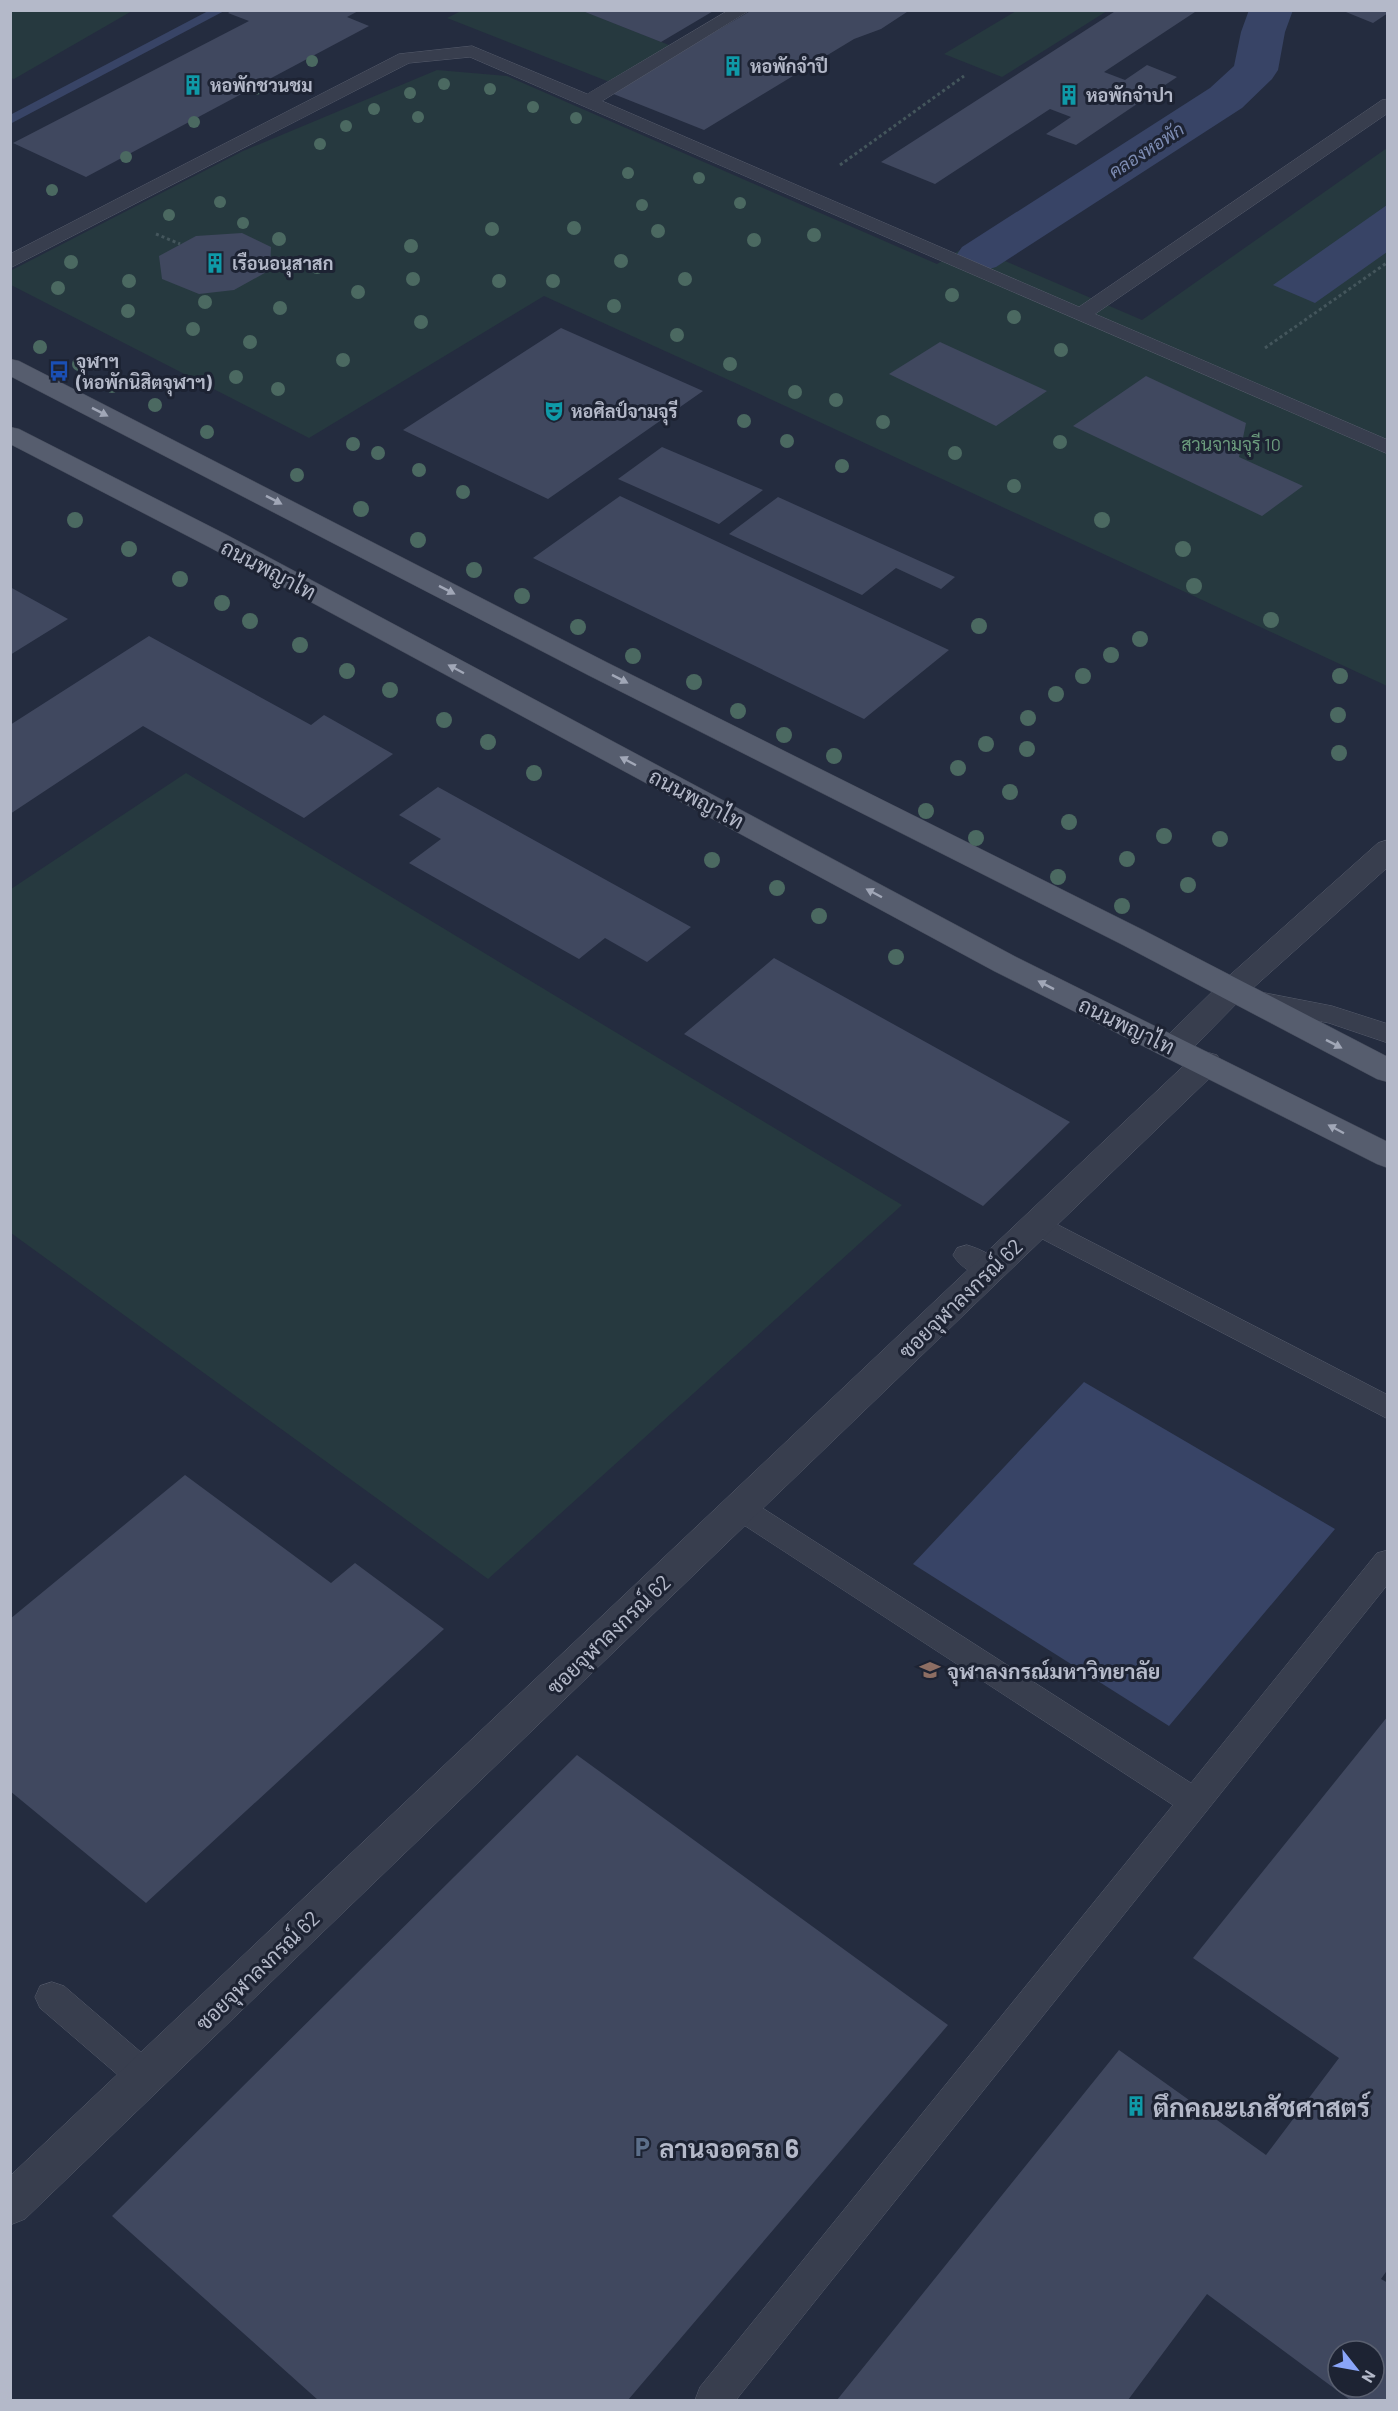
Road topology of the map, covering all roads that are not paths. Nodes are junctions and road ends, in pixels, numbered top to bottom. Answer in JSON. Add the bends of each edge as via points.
{"nodes":[{"id":1,"x":742,"y":10,"type":"edge"},
{"id":2,"x":588,"y":101,"type":"junction"},
{"id":3,"x":1388,"y":104,"type":"edge"},
{"id":4,"x":10,"y":262,"type":"edge"},
{"id":5,"x":1080,"y":315,"type":"junction"},
{"id":6,"x":10,"y":366,"type":"edge"},
{"id":7,"x":10,"y":434,"type":"edge"},
{"id":8,"x":1388,"y":448,"type":"edge"},
{"id":9,"x":1388,"y":850,"type":"edge"},
{"id":10,"x":1238,"y":994,"type":"junction"},
{"id":11,"x":1388,"y":1034,"type":"edge"},
{"id":12,"x":1190,"y":1055,"type":"junction"},
{"id":13,"x":1388,"y":1071,"type":"edge"},
{"id":14,"x":1388,"y":1156,"type":"edge"},
{"id":15,"x":1037,"y":1224,"type":"junction"},
{"id":16,"x":1388,"y":1408,"type":"edge"},
{"id":17,"x":740,"y":1508,"type":"junction"},
{"id":18,"x":1388,"y":1562,"type":"edge"},
{"id":19,"x":1194,"y":1802,"type":"junction"},
{"id":20,"x":52,"y":1996,"type":"dead end"},
{"id":21,"x":145,"y":2077,"type":"junction"},
{"id":22,"x":10,"y":2205,"type":"edge"},
{"id":23,"x":713,"y":2400,"type":"edge"}],
"edges":[{"from":1,"to":2,"type":"lane"},
{"from":2,"to":4,"type":"lane","via":[[472,51],[405,58]]},
{"from":2,"to":5,"type":"lane"},
{"from":3,"to":5,"type":"lane"},
{"from":5,"to":8,"type":"lane"},
{"from":6,"to":10,"type":"main road","one_way":true},
{"from":12,"to":7,"type":"main road","name":"ถนนพญาไท","one_way":true,"via":[[1005,964],[218,541]]},
{"from":9,"to":10,"type":"street","name":"ซอยจุฬาลงกรณ์ 62"},
{"from":10,"to":11,"type":"lane","via":[[1332,1015]]},
{"from":10,"to":12,"type":"street","name":"ซอยจุฬาลงกรณ์ 62"},
{"from":10,"to":13,"type":"main road","one_way":true},
{"from":14,"to":12,"type":"main road","name":"ถนนพญาไท","one_way":true},
{"from":12,"to":15,"type":"street","name":"ซอยจุฬาลงกรณ์ 62"},
{"from":15,"to":16,"type":"lane"},
{"from":15,"to":17,"type":"street","name":"ซอยจุฬาลงกรณ์ 62","via":[[978,1262]]},
{"from":17,"to":19,"type":"lane"},
{"from":17,"to":21,"type":"street","name":"ซอยจุฬาลงกรณ์ 62"},
{"from":18,"to":19,"type":"lane"},
{"from":19,"to":23,"type":"lane"},
{"from":20,"to":21,"type":"lane"},
{"from":21,"to":22,"type":"street","name":"ซอยจุฬาลงกรณ์ 62"}]}
